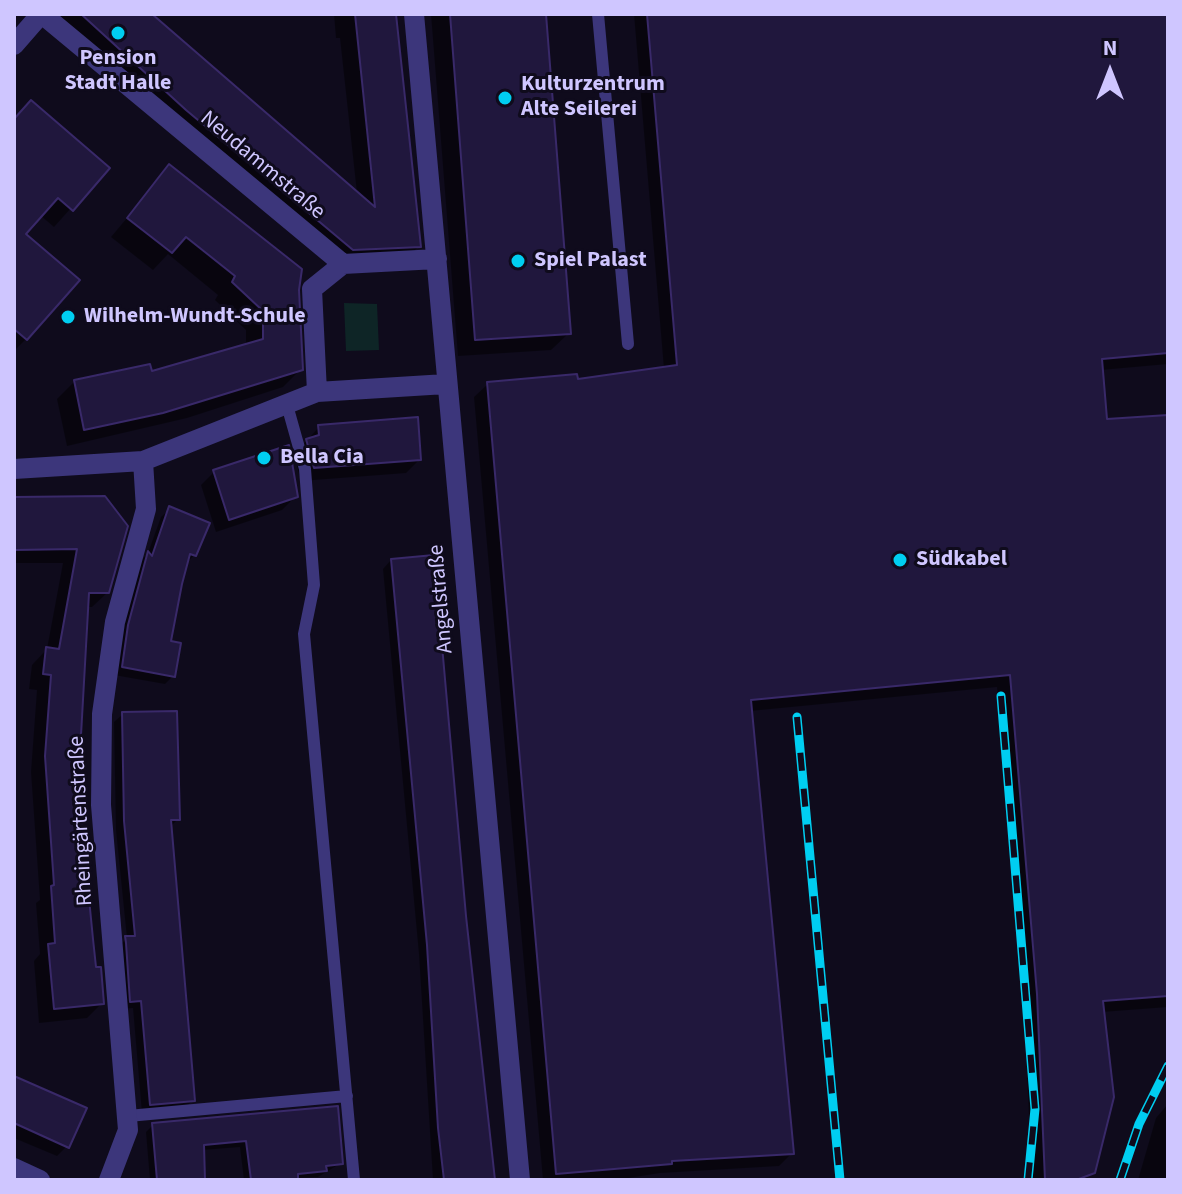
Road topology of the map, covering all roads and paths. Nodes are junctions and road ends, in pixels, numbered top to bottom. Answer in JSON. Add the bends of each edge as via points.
{"nodes":[{"id":1,"x":42,"y":14,"type":"edge"},
{"id":2,"x":414,"y":14,"type":"edge"},
{"id":3,"x":598,"y":14,"type":"edge"},
{"id":4,"x":14,"y":45,"type":"edge"},
{"id":5,"x":437,"y":259,"type":"junction"},
{"id":6,"x":343,"y":264,"type":"junction"},
{"id":7,"x":628,"y":344,"type":"dead end"},
{"id":8,"x":446,"y":384,"type":"junction"},
{"id":9,"x":317,"y":392,"type":"junction"},
{"id":10,"x":287,"y":405,"type":"junction"},
{"id":11,"x":143,"y":461,"type":"junction"},
{"id":12,"x":14,"y":469,"type":"edge"},
{"id":13,"x":347,"y":1096,"type":"junction"},
{"id":14,"x":128,"y":1116,"type":"junction"},
{"id":15,"x":14,"y":1168,"type":"edge"},
{"id":16,"x":40,"y":1180,"type":"edge"},
{"id":17,"x":109,"y":1180,"type":"edge"},
{"id":18,"x":354,"y":1180,"type":"edge"},
{"id":19,"x":520,"y":1180,"type":"edge"}],
"edges":[{"from":1,"to":4,"type":"street"},
{"from":1,"to":6,"type":"street","name":"Neudammstraße"},
{"from":2,"to":5,"type":"street","name":"Angelstraße"},
{"from":3,"to":7,"type":"lane"},
{"from":5,"to":6,"type":"street"},
{"from":5,"to":8,"type":"street","name":"Angelstraße"},
{"from":6,"to":9,"type":"street","via":[[312,289]]},
{"from":8,"to":9,"type":"street"},
{"from":8,"to":19,"type":"street","name":"Angelstraße"},
{"from":9,"to":10,"type":"street"},
{"from":10,"to":11,"type":"street"},
{"from":10,"to":13,"type":"lane","via":[[305,469],[314,585],[304,634]]},
{"from":11,"to":12,"type":"street"},
{"from":11,"to":14,"type":"street","name":"Rheingärtenstraße","via":[[146,509],[115,622],[102,714],[101,805]]},
{"from":13,"to":14,"type":"lane"},
{"from":13,"to":18,"type":"lane"},
{"from":14,"to":17,"type":"street","name":"Rheingärtenstraße"},
{"from":15,"to":16,"type":"street"}]}
